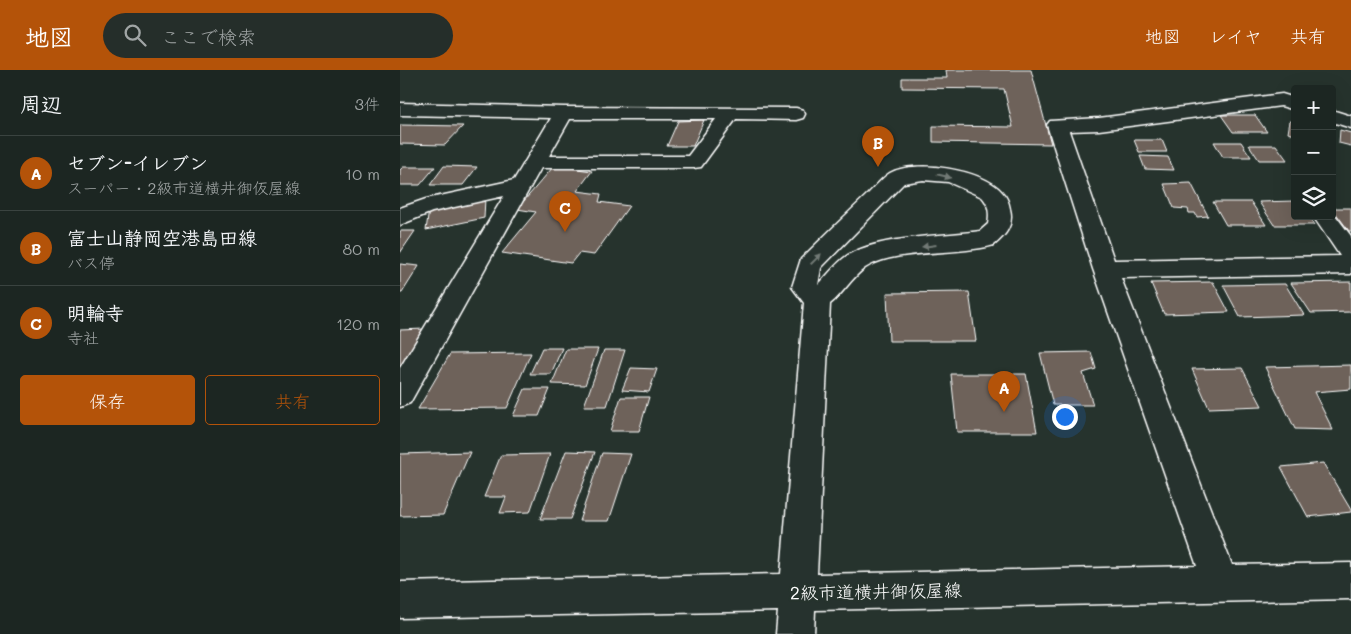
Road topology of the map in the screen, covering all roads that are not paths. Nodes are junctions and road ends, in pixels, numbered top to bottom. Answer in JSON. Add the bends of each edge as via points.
{"nodes":[{"id":1,"x":1291,"y":103,"type":"edge"},
{"id":2,"x":400,"y":109,"type":"edge"},
{"id":3,"x":564,"y":113,"type":"junction"},
{"id":4,"x":730,"y":114,"type":"junction"},
{"id":5,"x":796,"y":114,"type":"dead end"},
{"id":6,"x":1336,"y":117,"type":"edge"},
{"id":7,"x":1351,"y":122,"type":"edge"},
{"id":8,"x":536,"y":162,"type":"junction"},
{"id":9,"x":520,"y":185,"type":"junction"},
{"id":10,"x":400,"y":217,"type":"edge"},
{"id":11,"x":1327,"y":220,"type":"edge"},
{"id":12,"x":1351,"y":254,"type":"edge"},
{"id":13,"x":1351,"y":265,"type":"edge"},
{"id":14,"x":1105,"y":269,"type":"junction"},
{"id":15,"x":817,"y":300,"type":"junction"},
{"id":16,"x":400,"y":394,"type":"edge"},
{"id":17,"x":1351,"y":582,"type":"edge"},
{"id":18,"x":1221,"y":584,"type":"junction"},
{"id":19,"x":796,"y":593,"type":"junction"},
{"id":20,"x":400,"y":600,"type":"edge"},
{"id":21,"x":795,"y":634,"type":"edge"}],
"edges":[{"from":1,"to":14,"type":"street","via":[[1282,100],[1099,124],[1057,125]]},
{"from":2,"to":3,"type":"street"},
{"from":3,"to":4,"type":"street"},
{"from":3,"to":8,"type":"street"},
{"from":4,"to":5,"type":"street"},
{"from":4,"to":8,"type":"street","via":[[694,162]]},
{"from":6,"to":7,"type":"street"},
{"from":8,"to":9,"type":"street"},
{"from":9,"to":10,"type":"street","via":[[426,206]]},
{"from":9,"to":16,"type":"street"},
{"from":11,"to":12,"type":"street"},
{"from":13,"to":14,"type":"street"},
{"from":14,"to":18,"type":"street"},
{"from":15,"to":15,"type":"street","one_way":true,"via":[[805,288],[810,265],[897,178],[916,173],[941,174],[982,188],[994,196],[999,205],[1001,220],[998,230],[986,239],[884,252],[858,260],[838,277],[828,293]]},
{"from":15,"to":19,"type":"street"},
{"from":17,"to":18,"type":"street","name":"2級市道横井御仮屋線"},
{"from":18,"to":19,"type":"street","name":"2級市道横井御仮屋線"},
{"from":19,"to":20,"type":"street","name":"2級市道横井御仮屋線"},
{"from":19,"to":21,"type":"street"}]}
